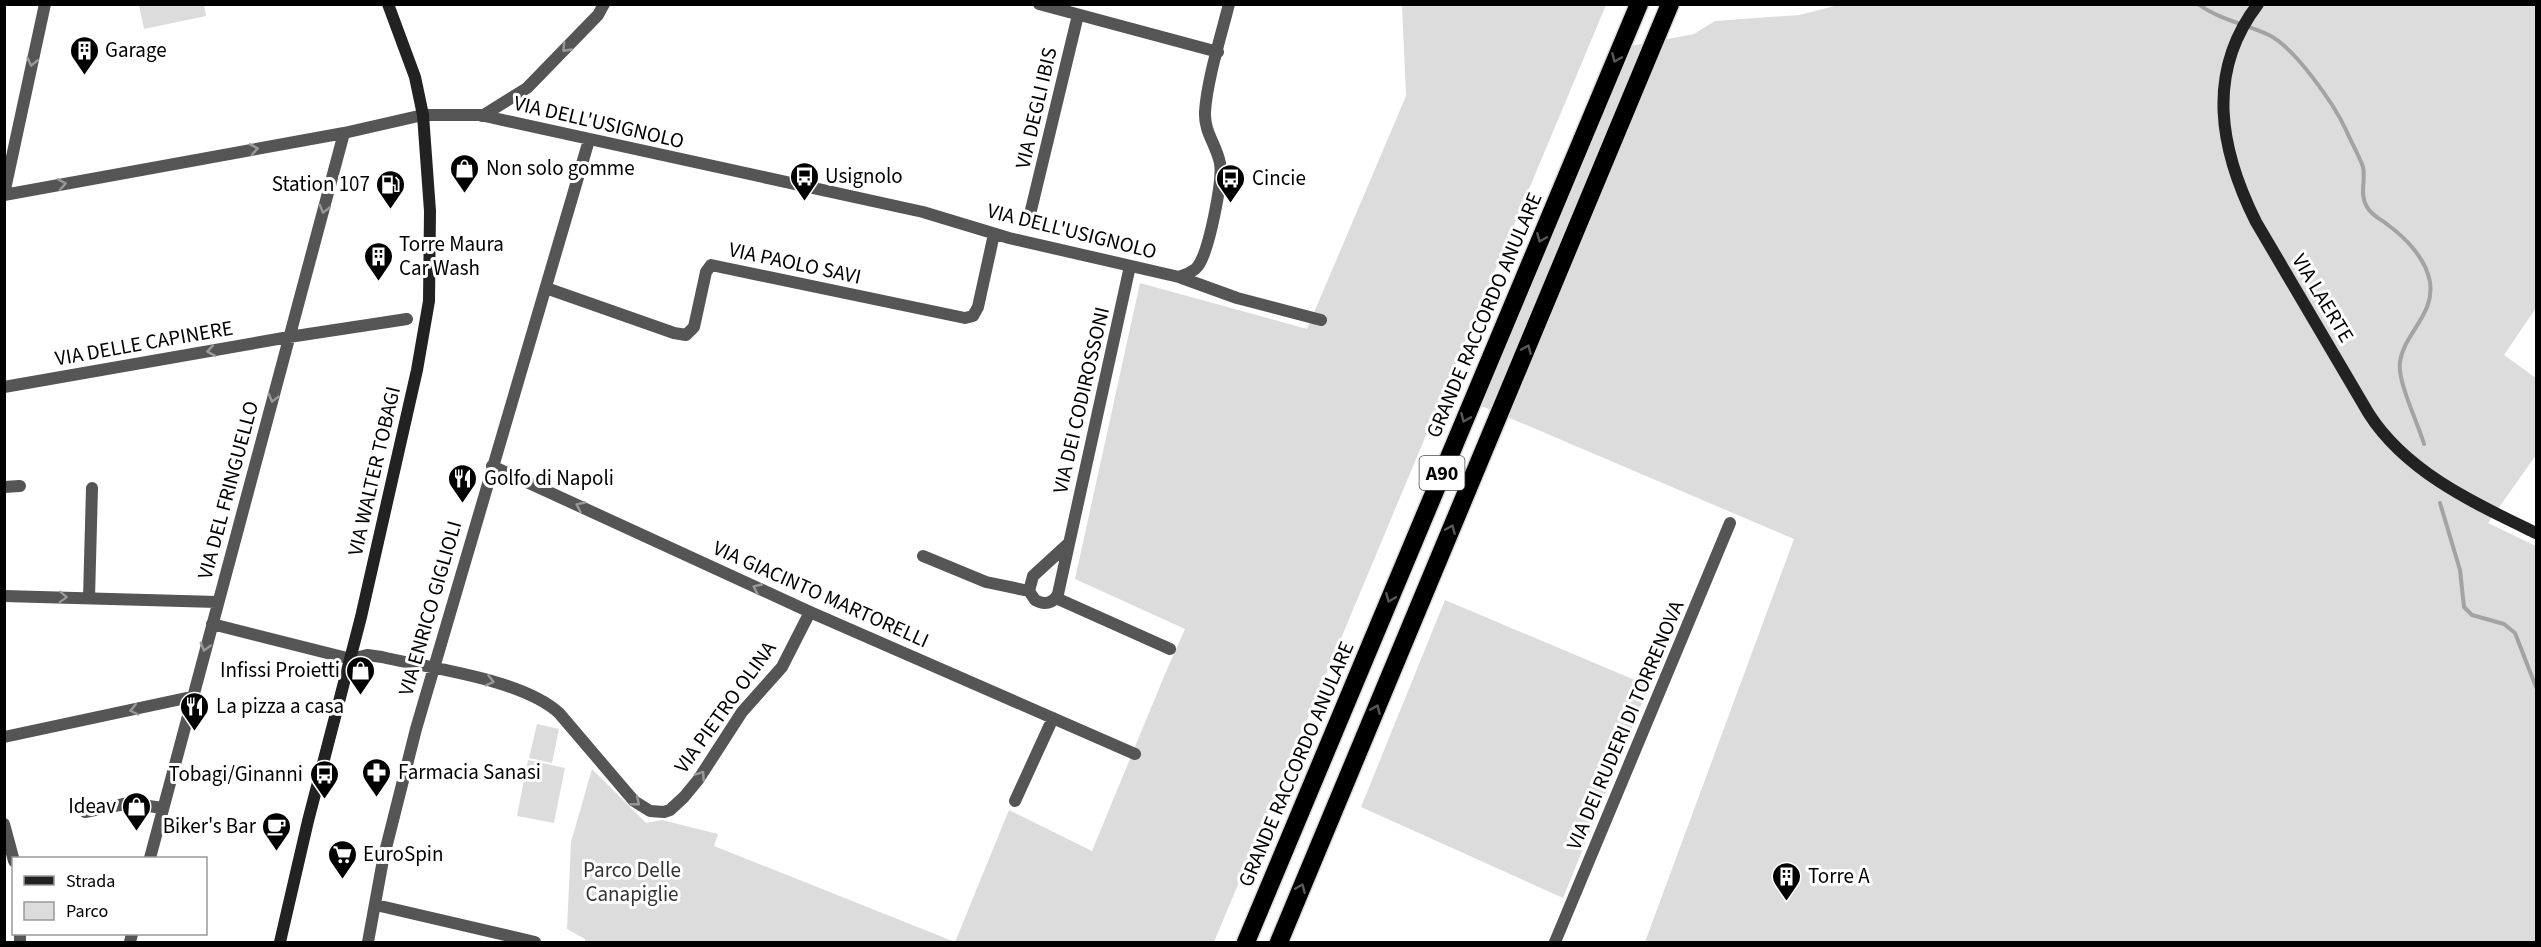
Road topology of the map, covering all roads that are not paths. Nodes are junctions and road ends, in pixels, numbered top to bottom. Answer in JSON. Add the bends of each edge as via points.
{"nodes":[{"id":1,"x":45,"y":4,"type":"edge"},
{"id":2,"x":388,"y":4,"type":"edge"},
{"id":3,"x":604,"y":4,"type":"edge"},
{"id":4,"x":1039,"y":4,"type":"edge"},
{"id":5,"x":1228,"y":4,"type":"edge"},
{"id":6,"x":1639,"y":4,"type":"edge"},
{"id":7,"x":1670,"y":4,"type":"edge"},
{"id":8,"x":2258,"y":5,"type":"edge"},
{"id":9,"x":1078,"y":15,"type":"junction"},
{"id":10,"x":1218,"y":52,"type":"junction"},
{"id":11,"x":423,"y":115,"type":"junction"},
{"id":12,"x":482,"y":116,"type":"junction"},
{"id":13,"x":344,"y":133,"type":"junction"},
{"id":14,"x":589,"y":140,"type":"junction"},
{"id":15,"x":4,"y":194,"type":"edge"},
{"id":16,"x":1031,"y":210,"type":"dead end"},
{"id":17,"x":994,"y":234,"type":"junction"},
{"id":18,"x":1130,"y":266,"type":"junction"},
{"id":19,"x":1179,"y":277,"type":"junction"},
{"id":20,"x":546,"y":288,"type":"junction"},
{"id":21,"x":407,"y":319,"type":"dead end"},
{"id":22,"x":1321,"y":320,"type":"dead end"},
{"id":23,"x":289,"y":337,"type":"junction"},
{"id":24,"x":4,"y":387,"type":"edge"},
{"id":25,"x":492,"y":466,"type":"junction"},
{"id":26,"x":20,"y":486,"type":"dead end"},
{"id":27,"x":4,"y":487,"type":"edge"},
{"id":28,"x":92,"y":488,"type":"dead end"},
{"id":29,"x":1730,"y":523,"type":"dead end"},
{"id":30,"x":2535,"y":530,"type":"edge"},
{"id":31,"x":1069,"y":543,"type":"junction"},
{"id":32,"x":923,"y":556,"type":"dead end"},
{"id":33,"x":1029,"y":591,"type":"junction"},
{"id":34,"x":4,"y":596,"type":"edge"},
{"id":35,"x":89,"y":598,"type":"junction"},
{"id":36,"x":1056,"y":598,"type":"junction"},
{"id":37,"x":218,"y":602,"type":"junction"},
{"id":38,"x":810,"y":612,"type":"junction"},
{"id":39,"x":212,"y":624,"type":"junction"},
{"id":40,"x":1170,"y":649,"type":"dead end"},
{"id":41,"x":351,"y":659,"type":"junction"},
{"id":42,"x":433,"y":669,"type":"junction"},
{"id":43,"x":191,"y":698,"type":"junction"},
{"id":44,"x":1053,"y":718,"type":"junction"},
{"id":45,"x":4,"y":737,"type":"edge"},
{"id":46,"x":1135,"y":754,"type":"dead end"},
{"id":47,"x":1015,"y":801,"type":"dead end"},
{"id":48,"x":162,"y":808,"type":"junction"},
{"id":49,"x":85,"y":812,"type":"dead end"},
{"id":50,"x":4,"y":824,"type":"edge"},
{"id":51,"x":13,"y":857,"type":"edge"},
{"id":52,"x":150,"y":857,"type":"edge"},
{"id":53,"x":376,"y":905,"type":"junction"},
{"id":54,"x":280,"y":942,"type":"edge"},
{"id":55,"x":369,"y":942,"type":"edge"},
{"id":56,"x":535,"y":942,"type":"edge"},
{"id":57,"x":1246,"y":942,"type":"edge"},
{"id":58,"x":1279,"y":942,"type":"edge"},
{"id":59,"x":1555,"y":942,"type":"edge"}],
"edges":[{"from":1,"to":15,"type":"street","one_way":true},
{"from":2,"to":11,"type":"street","name":"VIA WALTER TOBAGI","via":[[413,69]]},
{"from":3,"to":12,"type":"street","one_way":true,"via":[[598,15],[527,88]]},
{"from":4,"to":9,"type":"street"},
{"from":5,"to":10,"type":"street"},
{"from":6,"to":57,"type":"highway","name":"GRANDE RACCORDO ANULARE","number":"A90","one_way":true},
{"from":58,"to":7,"type":"highway","number":"A90","one_way":true},
{"from":8,"to":30,"type":"street","name":"VIA LAERTE","via":[[2236,44],[2224,99],[2226,140],[2235,176],[2268,246],[2369,414],[2395,447],[2426,472],[2480,505]]},
{"from":9,"to":10,"type":"street"},
{"from":9,"to":16,"type":"street","name":"VIA DEGLI IBIS"},
{"from":10,"to":19,"type":"street","via":[[1204,116],[1207,135],[1220,162],[1217,197],[1201,260],[1193,272]]},
{"from":11,"to":12,"type":"street","name":"VIA DELL'USIGNOLO"},
{"from":11,"to":13,"type":"street","name":"VIA DELL'USIGNOLO"},
{"from":11,"to":41,"type":"street","name":"VIA WALTER TOBAGI","via":[[430,211],[427,317]]},
{"from":12,"to":14,"type":"street","name":"VIA DELL'USIGNOLO"},
{"from":15,"to":13,"type":"street","name":"VIA DELL'USIGNOLO","one_way":true},
{"from":13,"to":23,"type":"street","name":"VIA DEL FRINGUELLO","one_way":true},
{"from":14,"to":17,"type":"street","name":"VIA DELL'USIGNOLO","via":[[902,207]]},
{"from":14,"to":20,"type":"street","name":"VIA ENRICO GIGLIOLI"},
{"from":17,"to":18,"type":"street","name":"VIA DELL'USIGNOLO"},
{"from":17,"to":20,"type":"street","name":"VIA PAOLO SAVI","via":[[977,310],[965,318],[711,265],[692,330],[683,334]]},
{"from":18,"to":19,"type":"street","name":"VIA DELL'USIGNOLO"},
{"from":18,"to":31,"type":"street","name":"VIA DEI CODIROSSONI"},
{"from":19,"to":22,"type":"street","name":"VIA DELL'USIGNOLO"},
{"from":20,"to":25,"type":"street","name":"VIA ENRICO GIGLIOLI"},
{"from":21,"to":23,"type":"street","name":"VIA DELLE CAPINERE"},
{"from":23,"to":24,"type":"street","name":"VIA DELLE CAPINERE","one_way":true},
{"from":23,"to":37,"type":"street","name":"VIA DEL FRINGUELLO","one_way":true},
{"from":38,"to":25,"type":"street","name":"VIA GIACINTO MARTORELLI","one_way":true},
{"from":25,"to":42,"type":"street","name":"VIA ENRICO GIGLIOLI"},
{"from":26,"to":27,"type":"street"},
{"from":28,"to":35,"type":"street"},
{"from":29,"to":59,"type":"street","name":"VIA DEI RUDERI DI TORRENOVA"},
{"from":31,"to":33,"type":"street","via":[[1033,576]]},
{"from":31,"to":36,"type":"street","name":"VIA DEI CODIROSSONI"},
{"from":32,"to":33,"type":"street","via":[[986,582]]},
{"from":33,"to":36,"type":"street","via":[[1042,603]]},
{"from":34,"to":35,"type":"street","one_way":true},
{"from":35,"to":37,"type":"street"},
{"from":36,"to":40,"type":"street"},
{"from":37,"to":39,"type":"street","name":"VIA DEL FRINGUELLO"},
{"from":42,"to":38,"type":"street","name":"VIA PIETRO OLINA","one_way":true,"via":[[501,684],[548,703],[634,801],[659,813],[670,810],[693,786],[742,712],[784,663]]},
{"from":38,"to":44,"type":"street","name":"VIA GIACINTO MARTORELLI"},
{"from":39,"to":41,"type":"street"},
{"from":39,"to":43,"type":"street","name":"VIA DEL FRINGUELLO","one_way":true},
{"from":41,"to":42,"type":"street","via":[[371,655]]},
{"from":41,"to":54,"type":"street","name":"VIA WALTER TOBAGI"},
{"from":42,"to":53,"type":"street","name":"VIA ENRICO GIGLIOLI","via":[[392,824]]},
{"from":43,"to":45,"type":"street","one_way":true},
{"from":43,"to":48,"type":"street","name":"VIA DEL FRINGUELLO"},
{"from":44,"to":46,"type":"street","name":"VIA GIACINTO MARTORELLI"},
{"from":44,"to":47,"type":"street"},
{"from":48,"to":49,"type":"street","via":[[129,803]]},
{"from":48,"to":52,"type":"street","name":"VIA DEL FRINGUELLO"},
{"from":50,"to":51,"type":"street"},
{"from":53,"to":55,"type":"street","name":"VIA ENRICO GIGLIOLI"},
{"from":53,"to":56,"type":"street"}]}
